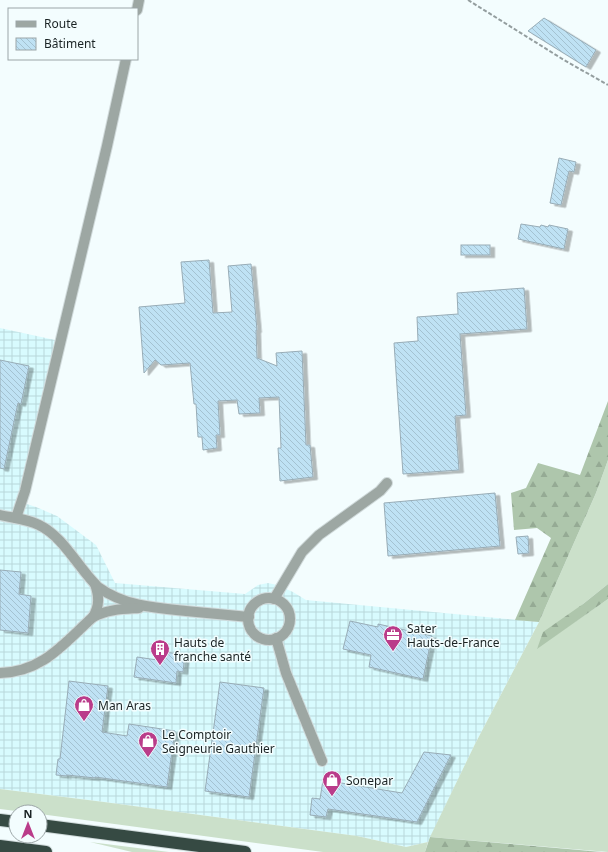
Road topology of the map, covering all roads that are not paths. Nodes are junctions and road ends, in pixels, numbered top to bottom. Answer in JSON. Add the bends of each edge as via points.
{"nodes":[{"id":1,"x":126,"y":60,"type":"edge"},
{"id":2,"x":386,"y":483,"type":"dead end"},
{"id":3,"x":0,"y":515,"type":"edge"},
{"id":4,"x":16,"y":518,"type":"junction"},
{"id":5,"x":94,"y":584,"type":"junction"},
{"id":6,"x":274,"y":599,"type":"junction"},
{"id":7,"x":146,"y":608,"type":"junction"},
{"id":8,"x":93,"y":616,"type":"junction"},
{"id":9,"x":248,"y":617,"type":"junction"},
{"id":10,"x":276,"y":638,"type":"junction"},
{"id":11,"x":0,"y":673,"type":"edge"},
{"id":12,"x":322,"y":761,"type":"dead end"},
{"id":13,"x":48,"y":826,"type":"edge"},
{"id":14,"x":0,"y":846,"type":"edge"},
{"id":15,"x":46,"y":852,"type":"edge"},
{"id":16,"x":245,"y":852,"type":"edge"}],
"edges":[{"from":1,"to":4,"type":"street","via":[[25,490]]},
{"from":2,"to":6,"type":"street","via":[[380,491],[319,536],[302,552]]},
{"from":3,"to":4,"type":"street"},
{"from":4,"to":5,"type":"street","via":[[37,524],[50,532]]},
{"from":5,"to":7,"type":"street","via":[[112,596]]},
{"from":5,"to":8,"type":"street","via":[[99,602]]},
{"from":6,"to":9,"type":"street","via":[[258,601]]},
{"from":6,"to":10,"type":"street","via":[[285,606],[290,617],[287,629]]},
{"from":7,"to":8,"type":"street","via":[[112,610]]},
{"from":7,"to":9,"type":"street"},
{"from":8,"to":11,"type":"street","via":[[42,662],[24,670]]},
{"from":9,"to":10,"type":"street","via":[[251,628],[258,636],[265,639]]},
{"from":10,"to":12,"type":"street","via":[[286,672]]},
{"from":13,"to":16,"type":"highway"},
{"from":14,"to":15,"type":"highway"}]}
